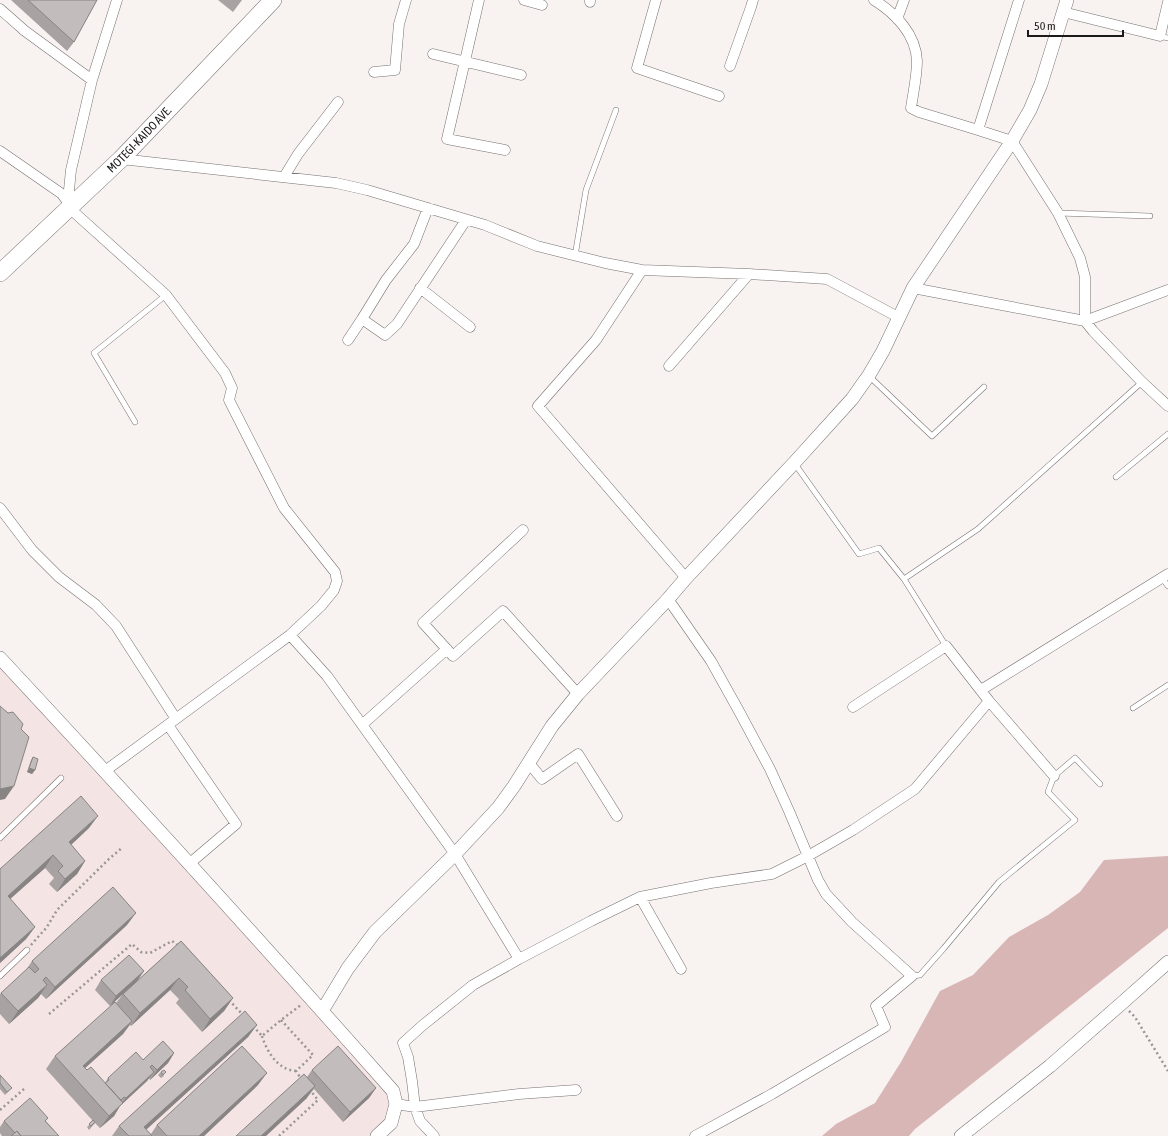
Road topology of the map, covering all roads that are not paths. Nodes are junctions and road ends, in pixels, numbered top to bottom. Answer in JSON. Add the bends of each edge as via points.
{"nodes":[{"id":1,"x":117,"y":0,"type":"edge"},
{"id":2,"x":273,"y":0,"type":"edge"},
{"id":3,"x":406,"y":0,"type":"edge"},
{"id":4,"x":479,"y":0,"type":"edge"},
{"id":5,"x":524,"y":0,"type":"edge"},
{"id":6,"x":656,"y":0,"type":"edge"},
{"id":7,"x":753,"y":0,"type":"edge"},
{"id":8,"x":874,"y":0,"type":"edge"},
{"id":9,"x":904,"y":0,"type":"edge"},
{"id":10,"x":1019,"y":0,"type":"edge"},
{"id":11,"x":1168,"y":2,"type":"edge"},
{"id":12,"x":542,"y":5,"type":"dead end"},
{"id":13,"x":1065,"y":6,"type":"edge"},
{"id":14,"x":0,"y":9,"type":"edge"},
{"id":15,"x":897,"y":19,"type":"junction"},
{"id":16,"x":1164,"y":37,"type":"edge"},
{"id":17,"x":433,"y":54,"type":"dead end"},
{"id":18,"x":464,"y":62,"type":"junction"},
{"id":19,"x":730,"y":66,"type":"dead end"},
{"id":20,"x":374,"y":72,"type":"dead end"},
{"id":21,"x":521,"y":75,"type":"dead end"},
{"id":22,"x":92,"y":80,"type":"junction"},
{"id":23,"x":719,"y":96,"type":"dead end"},
{"id":24,"x":338,"y":102,"type":"dead end"},
{"id":25,"x":616,"y":110,"type":"dead end"},
{"id":26,"x":978,"y":130,"type":"junction"},
{"id":27,"x":1012,"y":141,"type":"junction"},
{"id":28,"x":505,"y":150,"type":"dead end"},
{"id":29,"x":0,"y":151,"type":"edge"},
{"id":30,"x":121,"y":159,"type":"junction"},
{"id":31,"x":284,"y":177,"type":"junction"},
{"id":32,"x":72,"y":206,"type":"junction"},
{"id":33,"x":428,"y":208,"type":"junction"},
{"id":34,"x":1058,"y":213,"type":"junction"},
{"id":35,"x":1150,"y":216,"type":"dead end"},
{"id":36,"x":466,"y":220,"type":"junction"},
{"id":37,"x":575,"y":256,"type":"junction"},
{"id":38,"x":642,"y":270,"type":"junction"},
{"id":39,"x":0,"y":274,"type":"edge"},
{"id":40,"x":749,"y":274,"type":"junction"},
{"id":41,"x":420,"y":288,"type":"junction"},
{"id":42,"x":913,"y":288,"type":"junction"},
{"id":43,"x":1168,"y":290,"type":"edge"},
{"id":44,"x":166,"y":295,"type":"junction"},
{"id":45,"x":898,"y":317,"type":"junction"},
{"id":46,"x":362,"y":319,"type":"junction"},
{"id":47,"x":1085,"y":321,"type":"junction"},
{"id":48,"x":470,"y":327,"type":"dead end"},
{"id":49,"x":348,"y":340,"type":"dead end"},
{"id":50,"x":669,"y":366,"type":"dead end"},
{"id":51,"x":869,"y":375,"type":"junction"},
{"id":52,"x":1142,"y":382,"type":"junction"},
{"id":53,"x":984,"y":387,"type":"dead end"},
{"id":54,"x":1168,"y":406,"type":"edge"},
{"id":55,"x":135,"y":422,"type":"dead end"},
{"id":56,"x":1168,"y":434,"type":"edge"},
{"id":57,"x":794,"y":463,"type":"junction"},
{"id":58,"x":1116,"y":477,"type":"dead end"},
{"id":59,"x":0,"y":508,"type":"edge"},
{"id":60,"x":523,"y":530,"type":"dead end"},
{"id":61,"x":686,"y":578,"type":"junction"},
{"id":62,"x":904,"y":579,"type":"junction"},
{"id":63,"x":1166,"y":579,"type":"edge"},
{"id":64,"x":668,"y":599,"type":"junction"},
{"id":65,"x":290,"y":635,"type":"junction"},
{"id":66,"x":946,"y":646,"type":"junction"},
{"id":67,"x":447,"y":649,"type":"junction"},
{"id":68,"x":0,"y":658,"type":"edge"},
{"id":69,"x":1168,"y":684,"type":"edge"},
{"id":70,"x":980,"y":690,"type":"junction"},
{"id":71,"x":578,"y":694,"type":"junction"},
{"id":72,"x":989,"y":701,"type":"junction"},
{"id":73,"x":853,"y":707,"type":"dead end"},
{"id":74,"x":1134,"y":708,"type":"dead end"},
{"id":75,"x":176,"y":719,"type":"junction"},
{"id":76,"x":363,"y":724,"type":"junction"},
{"id":77,"x":168,"y":725,"type":"junction"},
{"id":78,"x":529,"y":763,"type":"junction"},
{"id":79,"x":105,"y":771,"type":"junction"},
{"id":80,"x":1054,"y":776,"type":"junction"},
{"id":81,"x":61,"y":778,"type":"dead end"},
{"id":82,"x":1100,"y":784,"type":"dead end"},
{"id":83,"x":617,"y":816,"type":"dead end"},
{"id":84,"x":0,"y":838,"type":"edge"},
{"id":85,"x":455,"y":854,"type":"junction"},
{"id":86,"x":808,"y":856,"type":"junction"},
{"id":87,"x":189,"y":864,"type":"junction"},
{"id":88,"x":640,"y":897,"type":"junction"},
{"id":89,"x":27,"y":950,"type":"road end"},
{"id":90,"x":519,"y":959,"type":"junction"},
{"id":91,"x":1168,"y":962,"type":"edge"},
{"id":92,"x":681,"y":969,"type":"dead end"},
{"id":93,"x":0,"y":976,"type":"edge"},
{"id":94,"x":912,"y":976,"type":"junction"},
{"id":95,"x":322,"y":1011,"type":"junction"},
{"id":96,"x":576,"y":1090,"type":"dead end"},
{"id":97,"x":396,"y":1104,"type":"junction"},
{"id":98,"x":415,"y":1107,"type":"junction"},
{"id":99,"x":377,"y":1136,"type":"edge"},
{"id":100,"x":434,"y":1136,"type":"edge"},
{"id":101,"x":695,"y":1136,"type":"edge"},
{"id":102,"x":961,"y":1136,"type":"edge"}],
"edges":[{"from":1,"to":22,"type":"street"},
{"from":2,"to":30,"type":"highway","name":"MOTEGI-KAIDO AVE."},
{"from":3,"to":20,"type":"street","via":[[399,24],[395,70]]},
{"from":4,"to":18,"type":"street"},
{"from":5,"to":12,"type":"street"},
{"from":6,"to":23,"type":"street","via":[[637,68]]},
{"from":7,"to":19,"type":"street"},
{"from":8,"to":15,"type":"street","via":[[886,7]]},
{"from":9,"to":15,"type":"street"},
{"from":10,"to":26,"type":"street"},
{"from":11,"to":16,"type":"street"},
{"from":13,"to":16,"type":"street"},
{"from":13,"to":27,"type":"street","via":[[1042,84]]},
{"from":14,"to":22,"type":"street"},
{"from":15,"to":26,"type":"street","via":[[915,45],[917,62],[911,108]]},
{"from":17,"to":18,"type":"street"},
{"from":18,"to":21,"type":"street"},
{"from":18,"to":28,"type":"street","via":[[447,139]]},
{"from":22,"to":32,"type":"street","via":[[69,182]]},
{"from":24,"to":31,"type":"street","via":[[298,154]]},
{"from":25,"to":37,"type":"lane","via":[[586,190]]},
{"from":26,"to":27,"type":"street"},
{"from":27,"to":34,"type":"street"},
{"from":27,"to":42,"type":"street"},
{"from":29,"to":32,"type":"street","via":[[57,189]]},
{"from":30,"to":31,"type":"street"},
{"from":30,"to":32,"type":"highway","name":"MOTEGI-KAIDO AVE."},
{"from":31,"to":33,"type":"street","via":[[344,184]]},
{"from":32,"to":39,"type":"highway","name":"MOTEGI-KAIDO AVE."},
{"from":32,"to":44,"type":"street","via":[[76,214]]},
{"from":33,"to":36,"type":"street"},
{"from":33,"to":46,"type":"street","via":[[414,244],[386,280]]},
{"from":34,"to":35,"type":"lane"},
{"from":34,"to":47,"type":"street","via":[[1080,258],[1085,277]]},
{"from":36,"to":37,"type":"street","via":[[486,225],[537,246]]},
{"from":36,"to":41,"type":"street"},
{"from":37,"to":38,"type":"street"},
{"from":38,"to":40,"type":"street"},
{"from":38,"to":61,"type":"street","via":[[596,340],[538,406]]},
{"from":40,"to":45,"type":"street","via":[[827,279]]},
{"from":40,"to":50,"type":"street"},
{"from":41,"to":46,"type":"street","via":[[397,324],[385,335]]},
{"from":41,"to":48,"type":"street"},
{"from":42,"to":45,"type":"street"},
{"from":42,"to":47,"type":"street"},
{"from":43,"to":47,"type":"street"},
{"from":44,"to":55,"type":"lane","via":[[94,353]]},
{"from":44,"to":65,"type":"street","via":[[225,373],[232,388],[229,400],[284,508],[335,572],[337,581],[334,590]]},
{"from":45,"to":51,"type":"street"},
{"from":46,"to":49,"type":"street"},
{"from":47,"to":52,"type":"street"},
{"from":51,"to":53,"type":"lane","via":[[932,436]]},
{"from":51,"to":57,"type":"street","via":[[852,399]]},
{"from":52,"to":54,"type":"street"},
{"from":52,"to":62,"type":"lane","via":[[978,529]]},
{"from":56,"to":58,"type":"lane"},
{"from":57,"to":61,"type":"street"},
{"from":57,"to":62,"type":"lane","via":[[859,554],[879,548]]},
{"from":59,"to":75,"type":"street","via":[[32,550],[116,626]]},
{"from":60,"to":67,"type":"street","via":[[423,623]]},
{"from":61,"to":64,"type":"street"},
{"from":62,"to":66,"type":"lane"},
{"from":63,"to":70,"type":"street"},
{"from":64,"to":71,"type":"street"},
{"from":64,"to":86,"type":"street","via":[[711,661],[740,713],[773,776]]},
{"from":65,"to":75,"type":"street"},
{"from":65,"to":76,"type":"street"},
{"from":66,"to":70,"type":"street"},
{"from":66,"to":73,"type":"street"},
{"from":67,"to":71,"type":"street","via":[[453,656],[503,611]]},
{"from":67,"to":76,"type":"street"},
{"from":68,"to":79,"type":"street"},
{"from":69,"to":74,"type":"lane"},
{"from":70,"to":72,"type":"street"},
{"from":71,"to":78,"type":"street","via":[[552,726]]},
{"from":72,"to":80,"type":"street"},
{"from":72,"to":86,"type":"street","via":[[915,789]]},
{"from":75,"to":77,"type":"street"},
{"from":76,"to":85,"type":"street"},
{"from":77,"to":79,"type":"street"},
{"from":77,"to":87,"type":"street","via":[[236,824]]},
{"from":78,"to":83,"type":"street","via":[[542,779],[578,754]]},
{"from":78,"to":85,"type":"street","via":[[498,808]]},
{"from":79,"to":87,"type":"street"},
{"from":80,"to":82,"type":"lane","via":[[1075,758]]},
{"from":80,"to":94,"type":"lane","via":[[1048,792],[1075,820],[999,882],[920,975]]},
{"from":81,"to":84,"type":"lane"},
{"from":85,"to":90,"type":"street"},
{"from":85,"to":95,"type":"street","via":[[375,932],[348,968]]},
{"from":86,"to":88,"type":"street","via":[[772,874]]},
{"from":86,"to":94,"type":"street","via":[[826,894],[852,922]]},
{"from":87,"to":95,"type":"street"},
{"from":88,"to":90,"type":"street"},
{"from":88,"to":92,"type":"street"},
{"from":89,"to":93,"type":"lane"},
{"from":90,"to":98,"type":"street","via":[[474,986],[403,1043],[408,1057]]},
{"from":91,"to":102,"type":"street","via":[[1050,1066]]},
{"from":94,"to":101,"type":"street","via":[[876,1006],[885,1027]]},
{"from":95,"to":97,"type":"street","via":[[393,1091]]},
{"from":96,"to":98,"type":"street","via":[[519,1094]]},
{"from":97,"to":98,"type":"street"},
{"from":97,"to":99,"type":"street","via":[[391,1123]]},
{"from":98,"to":100,"type":"street","via":[[420,1121]]}]}
